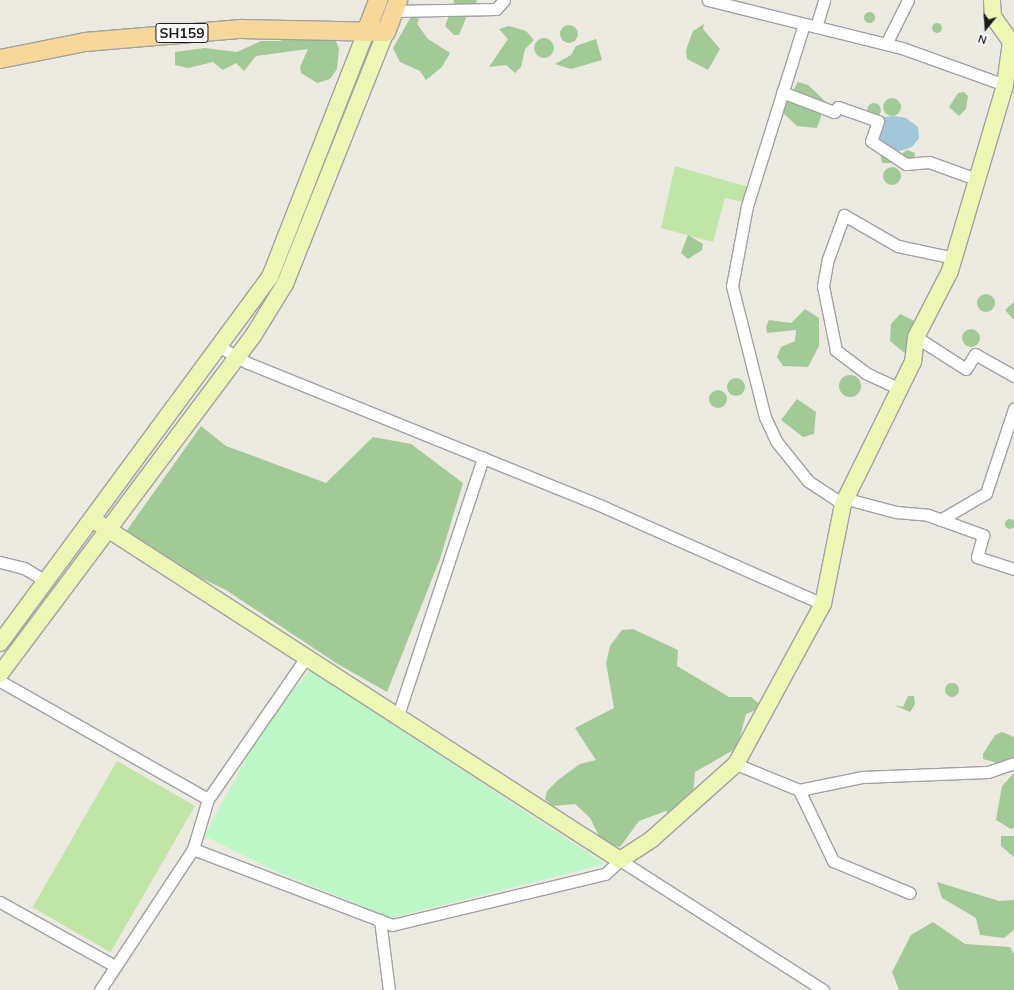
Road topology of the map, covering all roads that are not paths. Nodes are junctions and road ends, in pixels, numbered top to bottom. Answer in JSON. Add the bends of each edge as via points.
{"nodes":[{"id":1,"x":378,"y":0,"type":"edge"},
{"id":2,"x":504,"y":0,"type":"edge"},
{"id":3,"x":708,"y":0,"type":"edge"},
{"id":4,"x":824,"y":0,"type":"edge"},
{"id":5,"x":908,"y":0,"type":"edge"},
{"id":6,"x":992,"y":0,"type":"edge"},
{"id":7,"x":396,"y":6,"type":"edge"},
{"id":8,"x":804,"y":24,"type":"junction"},
{"id":9,"x":816,"y":27,"type":"junction"},
{"id":10,"x":366,"y":32,"type":"junction"},
{"id":11,"x":386,"y":32,"type":"junction"},
{"id":12,"x":886,"y":44,"type":"junction"},
{"id":13,"x":0,"y":59,"type":"edge"},
{"id":14,"x":1005,"y":85,"type":"junction"},
{"id":15,"x":782,"y":92,"type":"junction"},
{"id":16,"x":976,"y":179,"type":"junction"},
{"id":17,"x":954,"y":258,"type":"junction"},
{"id":18,"x":270,"y":277,"type":"junction"},
{"id":19,"x":285,"y":284,"type":"junction"},
{"id":20,"x":916,"y":337,"type":"junction"},
{"id":21,"x":220,"y":347,"type":"junction"},
{"id":22,"x":236,"y":357,"type":"junction"},
{"id":23,"x":1014,"y":376,"type":"edge"},
{"id":24,"x":900,"y":389,"type":"junction"},
{"id":25,"x":1014,"y":409,"type":"edge"},
{"id":26,"x":483,"y":458,"type":"junction"},
{"id":27,"x":845,"y":501,"type":"junction"},
{"id":28,"x":92,"y":519,"type":"junction"},
{"id":29,"x":940,"y":520,"type":"junction"},
{"id":30,"x":107,"y":531,"type":"junction"},
{"id":31,"x":0,"y":562,"type":"edge"},
{"id":32,"x":1014,"y":569,"type":"edge"},
{"id":33,"x":46,"y":581,"type":"junction"},
{"id":34,"x":823,"y":604,"type":"junction"},
{"id":35,"x":0,"y":643,"type":"edge"},
{"id":36,"x":305,"y":658,"type":"junction"},
{"id":37,"x":0,"y":674,"type":"edge"},
{"id":38,"x":0,"y":681,"type":"edge"},
{"id":39,"x":399,"y":712,"type":"dead end"},
{"id":40,"x":1014,"y":763,"type":"edge"},
{"id":41,"x":736,"y":764,"type":"junction"},
{"id":42,"x":799,"y":790,"type":"junction"},
{"id":43,"x":208,"y":799,"type":"junction"},
{"id":44,"x":193,"y":849,"type":"junction"},
{"id":45,"x":620,"y":860,"type":"junction"},
{"id":46,"x":910,"y":893,"type":"dead end"},
{"id":47,"x":0,"y":902,"type":"edge"},
{"id":48,"x":380,"y":920,"type":"junction"},
{"id":49,"x":115,"y":966,"type":"junction"},
{"id":50,"x":100,"y":990,"type":"edge"},
{"id":51,"x":389,"y":990,"type":"edge"},
{"id":52,"x":823,"y":990,"type":"edge"}],
"edges":[{"from":1,"to":10,"type":"main road"},
{"from":2,"to":7,"type":"street","via":[[496,9]]},
{"from":3,"to":8,"type":"street"},
{"from":4,"to":9,"type":"street"},
{"from":5,"to":12,"type":"street"},
{"from":6,"to":14,"type":"street","via":[[993,16],[1011,42]]},
{"from":7,"to":11,"type":"main road"},
{"from":8,"to":9,"type":"street"},
{"from":8,"to":15,"type":"street"},
{"from":9,"to":12,"type":"street"},
{"from":10,"to":11,"type":"main road","number":"SH159"},
{"from":10,"to":13,"type":"main road","number":"SH159","via":[[241,29],[85,42]]},
{"from":10,"to":18,"type":"street"},
{"from":11,"to":19,"type":"street"},
{"from":12,"to":14,"type":"street"},
{"from":14,"to":16,"type":"street"},
{"from":15,"to":16,"type":"street","via":[[834,112],[838,108],[878,121],[871,141],[906,164],[929,162]]},
{"from":15,"to":27,"type":"street","via":[[747,206],[732,286],[765,417],[776,441],[808,481]]},
{"from":16,"to":17,"type":"street"},
{"from":17,"to":20,"type":"street"},
{"from":17,"to":24,"type":"street","via":[[898,246],[844,215],[828,259],[823,286],[836,350],[866,373]]},
{"from":18,"to":19,"type":"street"},
{"from":18,"to":21,"type":"street"},
{"from":19,"to":22,"type":"street"},
{"from":20,"to":23,"type":"street","via":[[966,369],[975,354]]},
{"from":20,"to":24,"type":"street","via":[[913,362]]},
{"from":21,"to":22,"type":"street"},
{"from":21,"to":28,"type":"street"},
{"from":22,"to":26,"type":"street"},
{"from":22,"to":30,"type":"street"},
{"from":24,"to":27,"type":"street"},
{"from":25,"to":29,"type":"street","via":[[986,493]]},
{"from":26,"to":34,"type":"street","via":[[606,508]]},
{"from":26,"to":39,"type":"street"},
{"from":27,"to":29,"type":"street"},
{"from":27,"to":34,"type":"street"},
{"from":28,"to":30,"type":"street"},
{"from":28,"to":33,"type":"street"},
{"from":29,"to":32,"type":"street","via":[[983,535],[977,557]]},
{"from":30,"to":36,"type":"street"},
{"from":30,"to":37,"type":"street"},
{"from":31,"to":33,"type":"street","via":[[24,568]]},
{"from":33,"to":35,"type":"street"},
{"from":34,"to":41,"type":"street"},
{"from":36,"to":43,"type":"street"},
{"from":36,"to":45,"type":"street"},
{"from":38,"to":43,"type":"street"},
{"from":40,"to":42,"type":"street","via":[[988,772],[862,777]]},
{"from":41,"to":42,"type":"street"},
{"from":41,"to":45,"type":"street","via":[[652,839]]},
{"from":42,"to":46,"type":"street","via":[[833,861]]},
{"from":43,"to":44,"type":"street"},
{"from":44,"to":48,"type":"street"},
{"from":44,"to":49,"type":"street"},
{"from":45,"to":48,"type":"street","via":[[605,874],[392,925]]},
{"from":45,"to":52,"type":"street"},
{"from":47,"to":49,"type":"street"},
{"from":48,"to":51,"type":"street"},
{"from":49,"to":50,"type":"street"}]}
